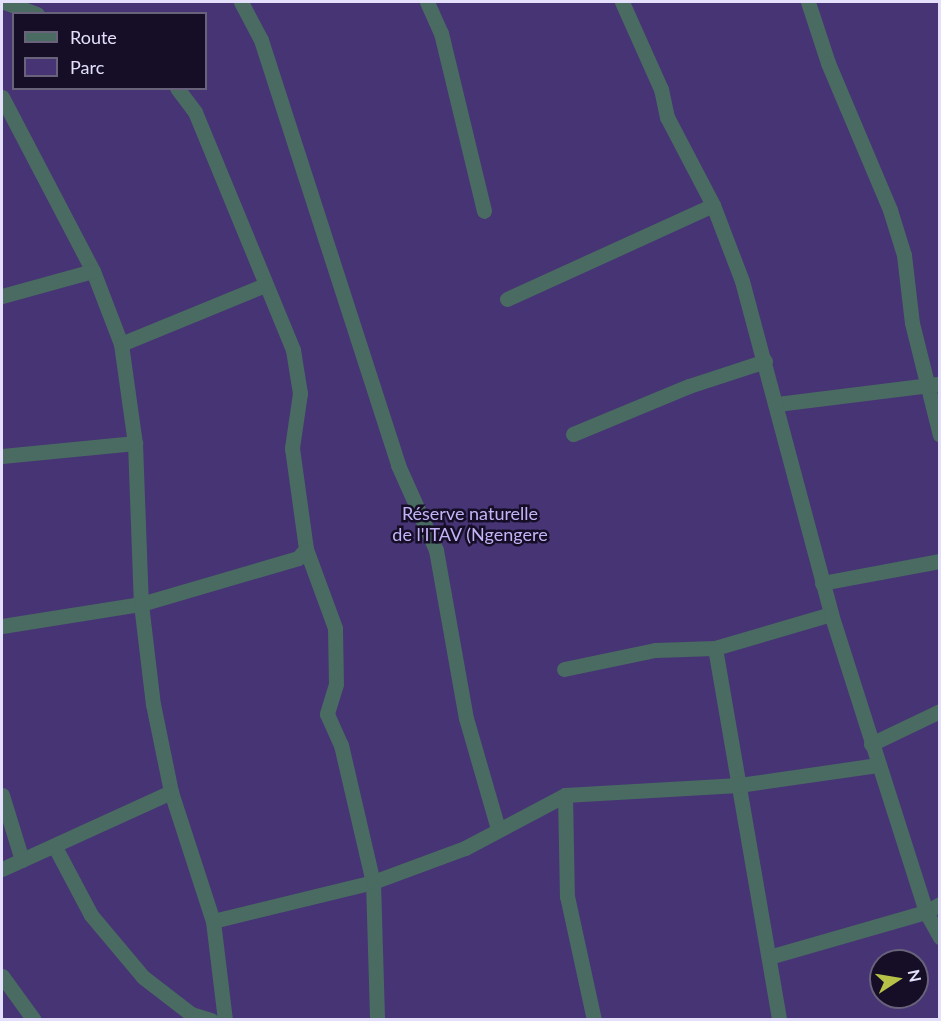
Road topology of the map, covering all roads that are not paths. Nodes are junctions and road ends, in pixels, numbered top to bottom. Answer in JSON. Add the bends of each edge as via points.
{"nodes":[{"id":1,"x":4,"y":2,"type":"edge"},
{"id":2,"x":241,"y":2,"type":"edge"},
{"id":3,"x":427,"y":2,"type":"edge"},
{"id":4,"x":622,"y":2,"type":"edge"},
{"id":5,"x":808,"y":2,"type":"edge"},
{"id":6,"x":32,"y":12,"type":"edge"},
{"id":7,"x":178,"y":90,"type":"edge"},
{"id":8,"x":2,"y":97,"type":"edge"},
{"id":9,"x":713,"y":205,"type":"junction"},
{"id":10,"x":484,"y":211,"type":"dead end"},
{"id":11,"x":93,"y":271,"type":"junction"},
{"id":12,"x":266,"y":285,"type":"junction"},
{"id":13,"x":2,"y":297,"type":"edge"},
{"id":14,"x":507,"y":299,"type":"dead end"},
{"id":15,"x":121,"y":344,"type":"junction"},
{"id":16,"x":765,"y":361,"type":"junction"},
{"id":17,"x":935,"y":384,"type":"edge"},
{"id":18,"x":777,"y":404,"type":"junction"},
{"id":19,"x":573,"y":434,"type":"dead end"},
{"id":20,"x":939,"y":435,"type":"edge"},
{"id":21,"x":135,"y":442,"type":"junction"},
{"id":22,"x":2,"y":456,"type":"edge"},
{"id":23,"x":306,"y":549,"type":"junction"},
{"id":24,"x":939,"y":561,"type":"edge"},
{"id":25,"x":822,"y":583,"type":"junction"},
{"id":26,"x":141,"y":604,"type":"junction"},
{"id":27,"x":831,"y":614,"type":"junction"},
{"id":28,"x":2,"y":626,"type":"edge"},
{"id":29,"x":715,"y":648,"type":"junction"},
{"id":30,"x":564,"y":669,"type":"dead end"},
{"id":31,"x":939,"y":711,"type":"edge"},
{"id":32,"x":871,"y":744,"type":"junction"},
{"id":33,"x":878,"y":765,"type":"junction"},
{"id":34,"x":739,"y":785,"type":"junction"},
{"id":35,"x":171,"y":792,"type":"junction"},
{"id":36,"x":2,"y":795,"type":"edge"},
{"id":37,"x":565,"y":795,"type":"junction"},
{"id":38,"x":498,"y":830,"type":"junction"},
{"id":39,"x":55,"y":847,"type":"junction"},
{"id":40,"x":22,"y":860,"type":"junction"},
{"id":41,"x":2,"y":869,"type":"edge"},
{"id":42,"x":373,"y":882,"type":"junction"},
{"id":43,"x":933,"y":908,"type":"edge"},
{"id":44,"x":213,"y":921,"type":"junction"},
{"id":45,"x":939,"y":937,"type":"edge"},
{"id":46,"x":769,"y":957,"type":"junction"},
{"id":47,"x":2,"y":976,"type":"edge"},
{"id":48,"x":34,"y":1020,"type":"edge"},
{"id":49,"x":211,"y":1020,"type":"edge"},
{"id":50,"x":225,"y":1020,"type":"edge"},
{"id":51,"x":377,"y":1020,"type":"edge"},
{"id":52,"x":594,"y":1020,"type":"edge"},
{"id":53,"x":779,"y":1020,"type":"edge"}],
"edges":[{"from":1,"to":6,"type":"street"},
{"from":2,"to":38,"type":"street","via":[[261,40],[398,465],[436,550],[466,718]]},
{"from":3,"to":10,"type":"street","via":[[441,33]]},
{"from":4,"to":9,"type":"street","via":[[661,88],[668,117]]},
{"from":5,"to":17,"type":"street","via":[[828,63],[890,210],[904,255],[912,323]]},
{"from":7,"to":12,"type":"street","via":[[195,112]]},
{"from":8,"to":11,"type":"street"},
{"from":9,"to":14,"type":"street"},
{"from":9,"to":16,"type":"street","via":[[742,281]]},
{"from":11,"to":13,"type":"street"},
{"from":11,"to":15,"type":"street"},
{"from":12,"to":15,"type":"street"},
{"from":12,"to":23,"type":"street","via":[[293,350],[300,393],[292,448]]},
{"from":15,"to":21,"type":"street"},
{"from":16,"to":18,"type":"street"},
{"from":16,"to":19,"type":"street","via":[[689,386]]},
{"from":17,"to":18,"type":"street"},
{"from":17,"to":20,"type":"street"},
{"from":18,"to":25,"type":"street"},
{"from":21,"to":22,"type":"street"},
{"from":21,"to":26,"type":"street"},
{"from":23,"to":26,"type":"street","via":[[298,558]]},
{"from":23,"to":42,"type":"street","via":[[334,628],[336,684],[327,714],[342,745]]},
{"from":24,"to":25,"type":"street"},
{"from":25,"to":27,"type":"street"},
{"from":26,"to":28,"type":"street"},
{"from":26,"to":35,"type":"street","via":[[153,704]]},
{"from":27,"to":29,"type":"street"},
{"from":27,"to":32,"type":"street"},
{"from":29,"to":30,"type":"street","via":[[655,650]]},
{"from":29,"to":34,"type":"street"},
{"from":31,"to":32,"type":"street"},
{"from":32,"to":33,"type":"street"},
{"from":33,"to":34,"type":"street"},
{"from":33,"to":43,"type":"street"},
{"from":34,"to":37,"type":"street"},
{"from":34,"to":46,"type":"street"},
{"from":35,"to":39,"type":"street"},
{"from":35,"to":44,"type":"street"},
{"from":36,"to":40,"type":"street"},
{"from":37,"to":38,"type":"street"},
{"from":37,"to":52,"type":"street","via":[[567,896]]},
{"from":38,"to":42,"type":"street","via":[[465,848]]},
{"from":39,"to":40,"type":"street"},
{"from":39,"to":49,"type":"street","via":[[91,915],[143,977],[191,1014]]},
{"from":40,"to":41,"type":"street"},
{"from":42,"to":44,"type":"street"},
{"from":42,"to":51,"type":"street"},
{"from":43,"to":45,"type":"street"},
{"from":43,"to":46,"type":"street"},
{"from":44,"to":50,"type":"street"},
{"from":46,"to":53,"type":"street"},
{"from":47,"to":48,"type":"street"}]}
